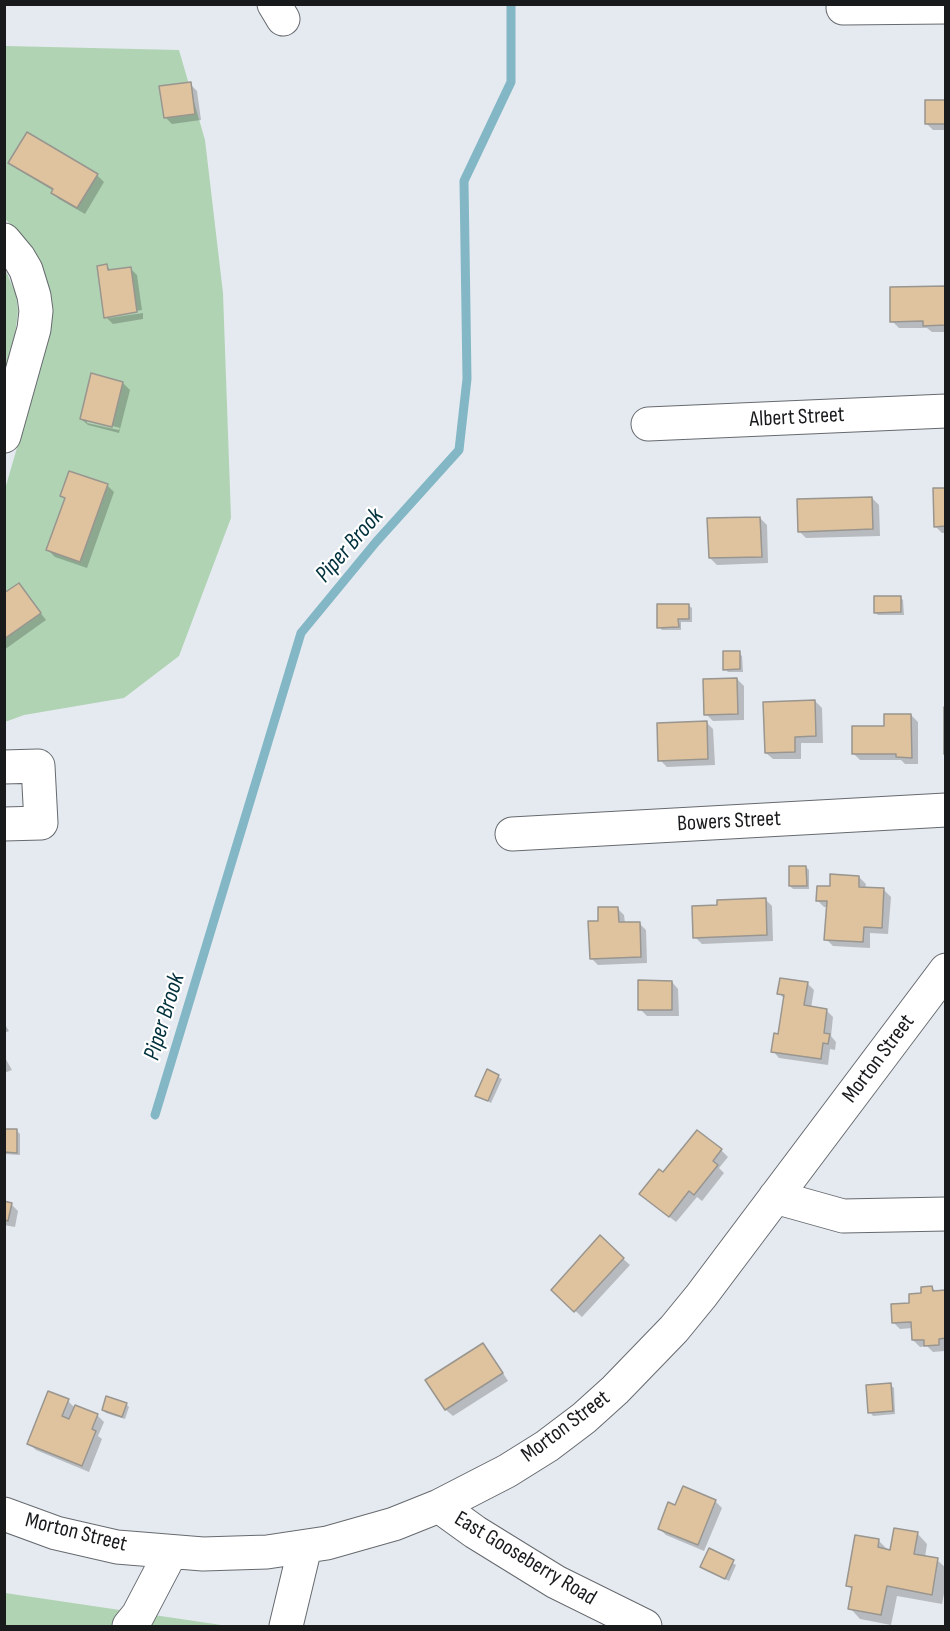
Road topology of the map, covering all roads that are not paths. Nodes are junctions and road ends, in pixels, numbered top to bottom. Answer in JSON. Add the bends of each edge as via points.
{"nodes":[{"id":1,"x":945,"y":7,"type":"edge"},
{"id":2,"x":843,"y":8,"type":"dead end"},
{"id":3,"x":4,"y":240,"type":"edge"},
{"id":4,"x":945,"y":411,"type":"edge"},
{"id":5,"x":648,"y":424,"type":"dead end"},
{"id":6,"x":4,"y":436,"type":"edge"},
{"id":7,"x":4,"y":767,"type":"edge"},
{"id":8,"x":945,"y":810,"type":"edge"},
{"id":9,"x":4,"y":825,"type":"edge"},
{"id":10,"x":512,"y":834,"type":"dead end"},
{"id":11,"x":945,"y":970,"type":"edge"},
{"id":12,"x":775,"y":1197,"type":"junction"},
{"id":13,"x":945,"y":1214,"type":"edge"},
{"id":14,"x":439,"y":1506,"type":"junction"},
{"id":15,"x":4,"y":1514,"type":"edge"},
{"id":16,"x":305,"y":1547,"type":"junction"},
{"id":17,"x":171,"y":1552,"type":"junction"},
{"id":18,"x":129,"y":1626,"type":"edge"},
{"id":19,"x":286,"y":1626,"type":"edge"},
{"id":20,"x":645,"y":1626,"type":"edge"}],
"edges":[{"from":1,"to":2,"type":"street"},
{"from":3,"to":6,"type":"street","via":[[26,270],[36,311]]},
{"from":4,"to":5,"type":"street","name":"Albert Street"},
{"from":7,"to":9,"type":"street","via":[[38,766],[41,823]]},
{"from":8,"to":10,"type":"street","name":"Bowers Street"},
{"from":11,"to":12,"type":"street","name":"Morton Street"},
{"from":12,"to":13,"type":"street","via":[[843,1216]]},
{"from":12,"to":14,"type":"street","name":"Morton Street","via":[[681,1321],[615,1390],[547,1446]]},
{"from":14,"to":16,"type":"street","name":"Morton Street","via":[[385,1527]]},
{"from":14,"to":20,"type":"street","name":"East Gooseberry Road","via":[[548,1577]]},
{"from":15,"to":17,"type":"street","name":"Morton Street","via":[[91,1542]]},
{"from":16,"to":17,"type":"street","name":"Morton Street","via":[[235,1554]]},
{"from":16,"to":19,"type":"street"},
{"from":17,"to":18,"type":"street"}]}
